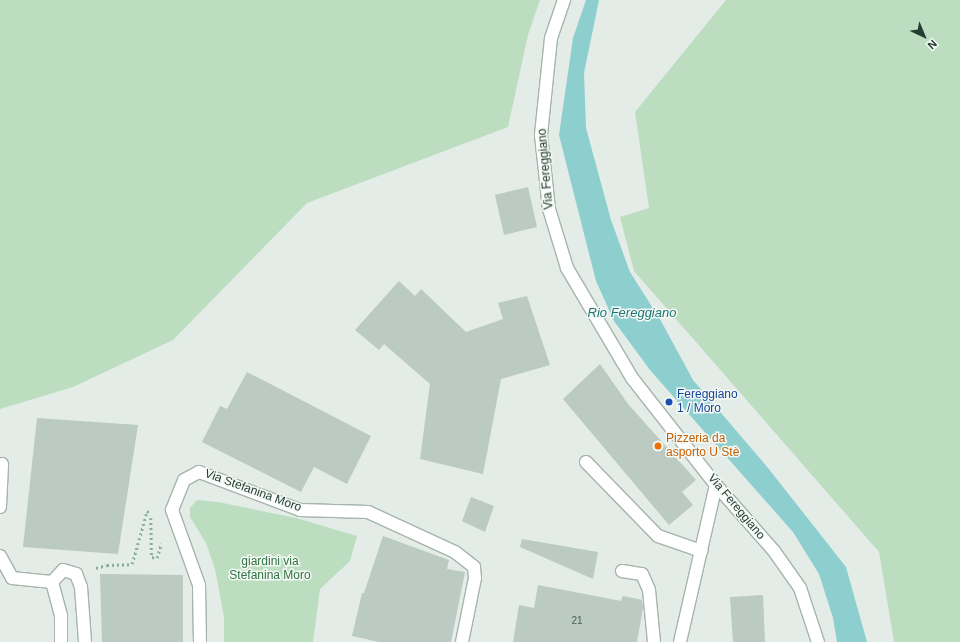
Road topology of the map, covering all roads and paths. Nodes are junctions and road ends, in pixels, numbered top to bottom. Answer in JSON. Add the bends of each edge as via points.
{"nodes":[{"id":1,"x":564,"y":0,"type":"edge"},
{"id":2,"x":586,"y":462,"type":"dead end"},
{"id":3,"x":2,"y":464,"type":"dead end"},
{"id":4,"x":716,"y":485,"type":"junction"},
{"id":5,"x":0,"y":507,"type":"edge"},
{"id":6,"x":172,"y":510,"type":"junction"},
{"id":7,"x":701,"y":550,"type":"junction"},
{"id":8,"x":0,"y":556,"type":"edge"},
{"id":9,"x":622,"y":571,"type":"dead end"},
{"id":10,"x":76,"y":574,"type":"junction"},
{"id":11,"x":52,"y":582,"type":"junction"},
{"id":12,"x":61,"y":642,"type":"edge"},
{"id":13,"x":85,"y":642,"type":"edge"},
{"id":14,"x":200,"y":642,"type":"edge"},
{"id":15,"x":462,"y":642,"type":"edge"},
{"id":16,"x":654,"y":642,"type":"edge"},
{"id":17,"x":680,"y":642,"type":"edge"},
{"id":18,"x":818,"y":642,"type":"edge"}],
"edges":[{"from":1,"to":4,"type":"street","name":"Via Fereggiano","via":[[551,38],[541,135],[549,209],[567,268],[632,378]]},
{"from":2,"to":7,"type":"street","via":[[658,536]]},
{"from":3,"to":5,"type":"street"},
{"from":4,"to":7,"type":"street"},
{"from":4,"to":18,"type":"street","name":"Via Fereggiano","via":[[774,551],[800,588]]},
{"from":6,"to":10,"type":"path","via":[[156,558],[152,557],[151,513],[147,511],[132,564],[107,565]]},
{"from":6,"to":14,"type":"street","via":[[199,585]]},
{"from":6,"to":15,"type":"street","name":"Via Stefanina Moro","via":[[184,480],[199,472],[300,510],[368,512],[455,552],[474,567],[475,578]]},
{"from":7,"to":17,"type":"street"},
{"from":8,"to":11,"type":"street","via":[[12,578]]},
{"from":9,"to":16,"type":"street","via":[[642,574],[647,585]]},
{"from":10,"to":11,"type":"street","via":[[64,570]]},
{"from":10,"to":13,"type":"street","via":[[82,586]]},
{"from":11,"to":12,"type":"street","via":[[60,615]]}]}
